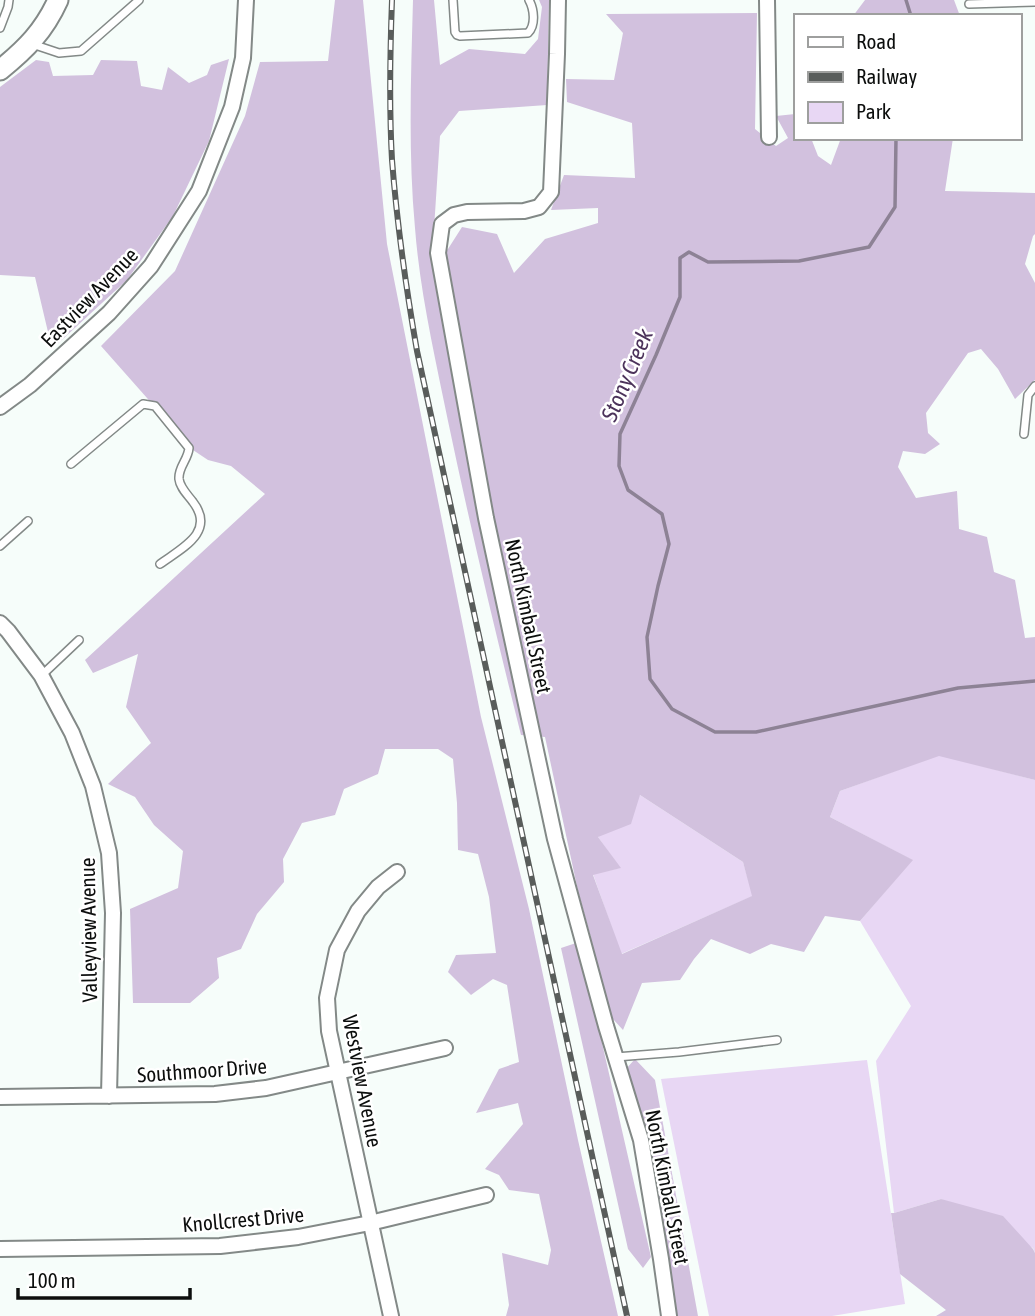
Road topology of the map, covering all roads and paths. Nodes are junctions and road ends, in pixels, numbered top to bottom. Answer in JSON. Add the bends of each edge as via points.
{"nodes":[{"id":1,"x":9,"y":0,"type":"edge"},
{"id":2,"x":58,"y":0,"type":"edge"},
{"id":3,"x":139,"y":0,"type":"edge"},
{"id":4,"x":246,"y":0,"type":"edge"},
{"id":5,"x":453,"y":0,"type":"edge"},
{"id":6,"x":529,"y":0,"type":"edge"},
{"id":7,"x":558,"y":0,"type":"edge"},
{"id":8,"x":767,"y":0,"type":"edge"},
{"id":9,"x":1035,"y":2,"type":"edge"},
{"id":10,"x":969,"y":4,"type":"dead end"},
{"id":11,"x":0,"y":29,"type":"edge"},
{"id":12,"x":31,"y":43,"type":"junction"},
{"id":13,"x":0,"y":69,"type":"edge"},
{"id":14,"x":769,"y":137,"type":"dead end"},
{"id":15,"x":1035,"y":386,"type":"edge"},
{"id":16,"x":0,"y":407,"type":"edge"},
{"id":17,"x":1024,"y":434,"type":"dead end"},
{"id":18,"x":71,"y":464,"type":"dead end"},
{"id":19,"x":28,"y":521,"type":"dead end"},
{"id":20,"x":0,"y":546,"type":"edge"},
{"id":21,"x":160,"y":564,"type":"dead end"},
{"id":22,"x":0,"y":623,"type":"edge"},
{"id":23,"x":79,"y":640,"type":"dead end"},
{"id":24,"x":41,"y":675,"type":"junction"},
{"id":25,"x":397,"y":872,"type":"dead end"},
{"id":26,"x":777,"y":1040,"type":"dead end"},
{"id":27,"x":445,"y":1048,"type":"dead end"},
{"id":28,"x":616,"y":1057,"type":"junction"},
{"id":29,"x":337,"y":1073,"type":"junction"},
{"id":30,"x":109,"y":1096,"type":"junction"},
{"id":31,"x":0,"y":1097,"type":"edge"},
{"id":32,"x":486,"y":1195,"type":"dead end"},
{"id":33,"x":370,"y":1223,"type":"junction"},
{"id":34,"x":0,"y":1249,"type":"edge"},
{"id":35,"x":391,"y":1316,"type":"edge"},
{"id":36,"x":669,"y":1316,"type":"edge"}],
"edges":[{"from":1,"to":11,"type":"lane"},
{"from":2,"to":12,"type":"street"},
{"from":3,"to":12,"type":"lane","via":[[81,51],[59,53]]},
{"from":4,"to":16,"type":"street","name":"Eastview Avenue","via":[[243,58],[232,107],[199,191],[151,266],[109,313]]},
{"from":5,"to":6,"type":"lane","via":[[454,32],[460,36],[528,33],[533,26]]},
{"from":7,"to":28,"type":"street","name":"North Kimball Street","via":[[551,192],[539,207],[524,211],[454,215],[442,224],[438,253],[486,518],[555,839]]},
{"from":8,"to":14,"type":"street"},
{"from":9,"to":10,"type":"lane"},
{"from":12,"to":13,"type":"street"},
{"from":15,"to":17,"type":"lane","via":[[1028,396]]},
{"from":18,"to":21,"type":"lane","via":[[143,404],[155,406],[189,448],[181,466],[180,485],[202,518],[201,529]]},
{"from":19,"to":20,"type":"lane"},
{"from":22,"to":24,"type":"street","name":"Valleyview Avenue"},
{"from":23,"to":24,"type":"lane"},
{"from":24,"to":30,"type":"street","name":"Valleyview Avenue","via":[[93,786],[109,853],[113,913]]},
{"from":25,"to":29,"type":"street","name":"Westview Avenue","via":[[358,911],[337,950],[327,998]]},
{"from":26,"to":28,"type":"lane"},
{"from":27,"to":29,"type":"street","name":"Southmoor Drive"},
{"from":28,"to":36,"type":"street","name":"North Kimball Street","via":[[641,1140]]},
{"from":29,"to":30,"type":"street","name":"Southmoor Drive","via":[[215,1094]]},
{"from":29,"to":33,"type":"street","name":"Westview Avenue"},
{"from":30,"to":31,"type":"street","name":"Southmoor Drive"},
{"from":32,"to":33,"type":"street","name":"Knollcrest Drive"},
{"from":33,"to":34,"type":"street","name":"Knollcrest Drive","via":[[220,1246]]},
{"from":33,"to":35,"type":"street","name":"Westview Avenue"}]}
